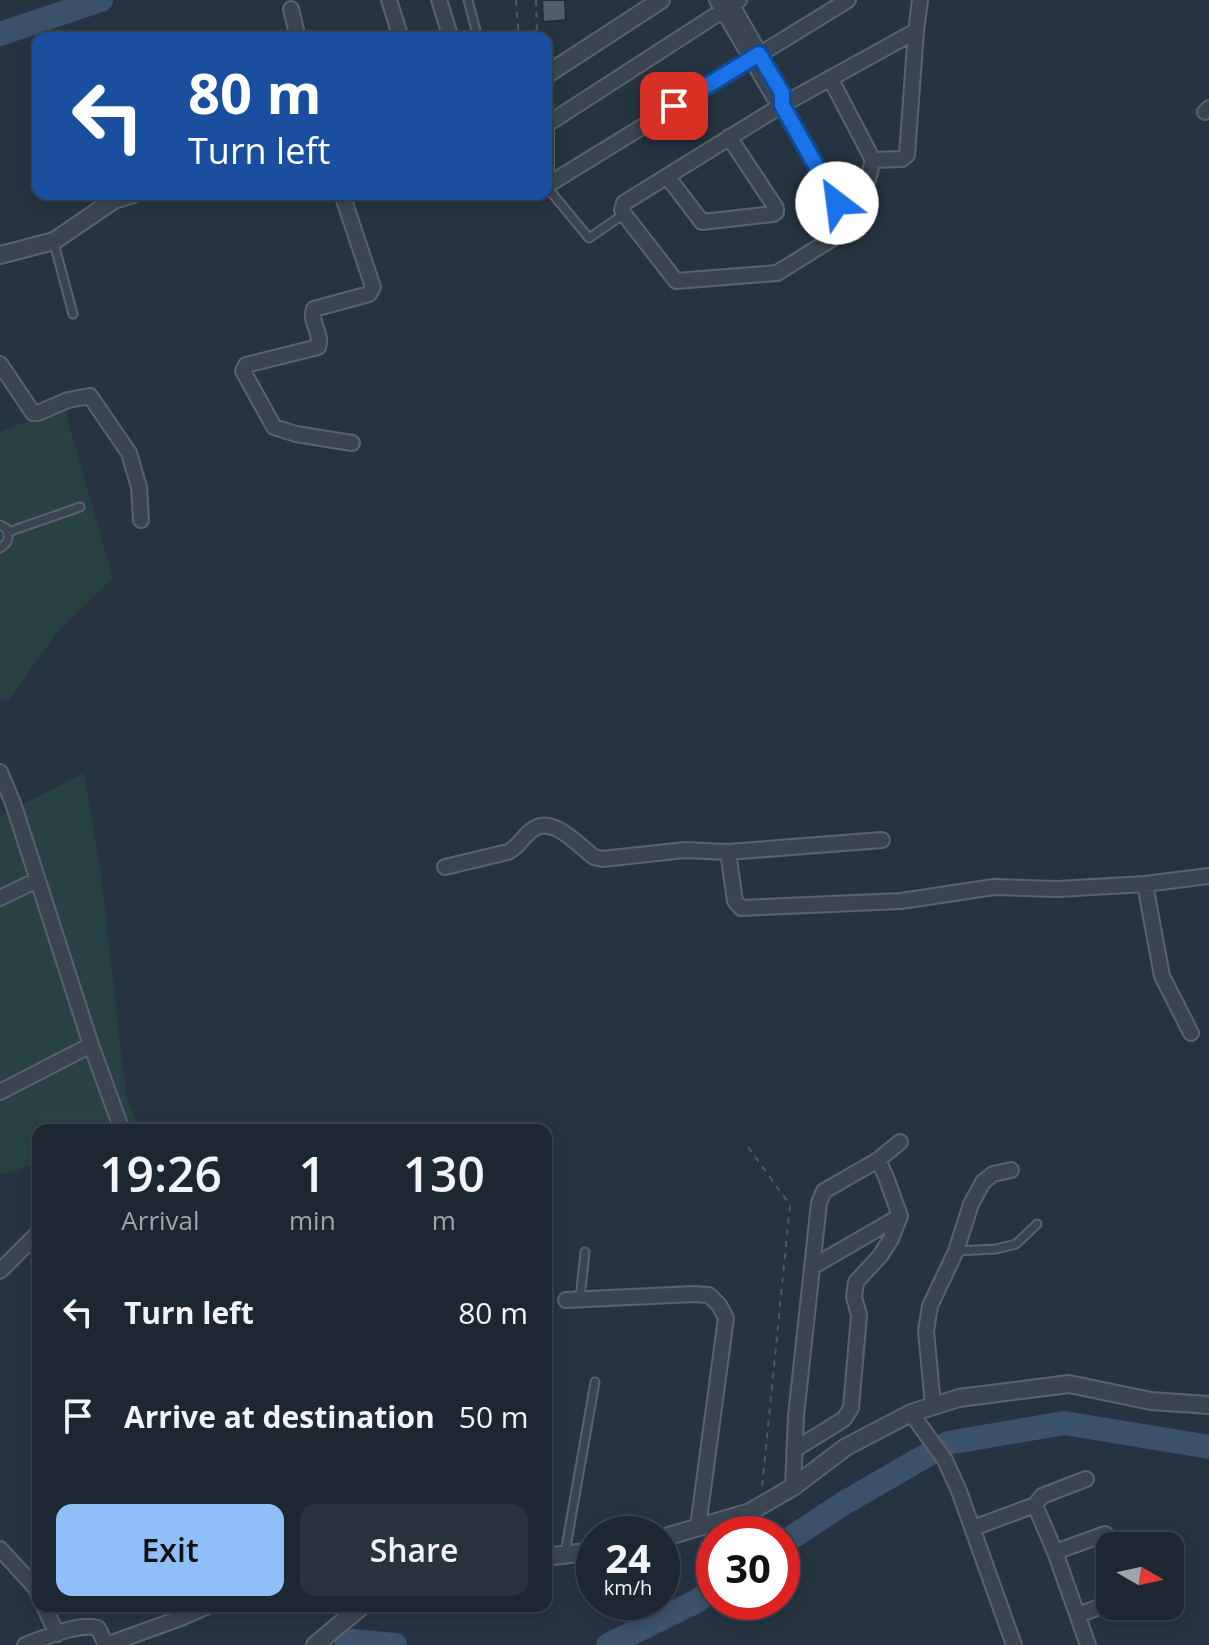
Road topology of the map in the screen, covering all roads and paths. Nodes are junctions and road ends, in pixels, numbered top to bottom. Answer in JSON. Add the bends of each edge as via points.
{"nodes":[{"id":1,"x":389,"y":0,"type":"edge"},
{"id":2,"x":439,"y":0,"type":"edge"},
{"id":3,"x":468,"y":0,"type":"edge"},
{"id":4,"x":516,"y":0,"type":"edge"},
{"id":5,"x":536,"y":0,"type":"edge"},
{"id":6,"x":661,"y":0,"type":"edge"},
{"id":7,"x":848,"y":0,"type":"edge"},
{"id":8,"x":920,"y":0,"type":"edge"},
{"id":9,"x":728,"y":3,"type":"edge"},
{"id":10,"x":291,"y":9,"type":"dead end"},
{"id":11,"x":916,"y":31,"type":"junction"},
{"id":12,"x":297,"y":32,"type":"edge"},
{"id":13,"x":399,"y":32,"type":"edge"},
{"id":14,"x":449,"y":32,"type":"edge"},
{"id":15,"x":476,"y":32,"type":"edge"},
{"id":16,"x":519,"y":32,"type":"edge"},
{"id":17,"x":537,"y":32,"type":"edge"},
{"id":18,"x":755,"y":56,"type":"junction"},
{"id":19,"x":552,"y":71,"type":"edge"},
{"id":20,"x":830,"y":78,"type":"junction"},
{"id":21,"x":782,"y":105,"type":"junction"},
{"id":22,"x":552,"y":121,"type":"edge"},
{"id":23,"x":729,"y":137,"type":"junction"},
{"id":24,"x":873,"y":160,"type":"junction"},
{"id":25,"x":667,"y":176,"type":"junction"},
{"id":26,"x":552,"y":182,"type":"edge"},
{"id":27,"x":552,"y":193,"type":"edge"},
{"id":28,"x":114,"y":200,"type":"edge"},
{"id":29,"x":344,"y":200,"type":"edge"},
{"id":30,"x":624,"y":214,"type":"junction"},
{"id":31,"x":851,"y":227,"type":"junction"},
{"id":32,"x":54,"y":241,"type":"junction"},
{"id":33,"x":0,"y":255,"type":"edge"},
{"id":34,"x":73,"y":314,"type":"dead end"},
{"id":35,"x":0,"y":364,"type":"edge"},
{"id":36,"x":352,"y":443,"type":"dead end"},
{"id":37,"x":80,"y":507,"type":"dead end"},
{"id":38,"x":141,"y":520,"type":"dead end"},
{"id":39,"x":0,"y":525,"type":"edge"},
{"id":40,"x":8,"y":532,"type":"junction"},
{"id":41,"x":0,"y":548,"type":"edge"},
{"id":42,"x":0,"y":772,"type":"edge"},
{"id":43,"x":882,"y":840,"type":"dead end"},
{"id":44,"x":728,"y":852,"type":"junction"},
{"id":45,"x":445,"y":867,"type":"dead end"},
{"id":46,"x":1209,"y":876,"type":"edge"},
{"id":47,"x":37,"y":880,"type":"junction"},
{"id":48,"x":1145,"y":884,"type":"junction"},
{"id":49,"x":0,"y":898,"type":"edge"},
{"id":50,"x":1191,"y":1033,"type":"dead end"},
{"id":51,"x":91,"y":1045,"type":"junction"},
{"id":52,"x":0,"y":1092,"type":"edge"},
{"id":53,"x":120,"y":1124,"type":"edge"},
{"id":54,"x":900,"y":1142,"type":"dead end"},
{"id":55,"x":748,"y":1147,"type":"dead end"},
{"id":56,"x":878,"y":1160,"type":"junction"},
{"id":57,"x":1011,"y":1170,"type":"dead end"},
{"id":58,"x":900,"y":1216,"type":"junction"},
{"id":59,"x":1037,"y":1224,"type":"dead end"},
{"id":60,"x":32,"y":1239,"type":"edge"},
{"id":61,"x":956,"y":1251,"type":"junction"},
{"id":62,"x":585,"y":1252,"type":"dead end"},
{"id":63,"x":812,"y":1267,"type":"junction"},
{"id":64,"x":0,"y":1271,"type":"edge"},
{"id":65,"x":573,"y":1300,"type":"joint"},
{"id":66,"x":595,"y":1382,"type":"dead end"},
{"id":67,"x":933,"y":1405,"type":"junction"},
{"id":68,"x":1209,"y":1405,"type":"edge"},
{"id":69,"x":911,"y":1413,"type":"junction"},
{"id":70,"x":794,"y":1450,"type":"junction"},
{"id":71,"x":1086,"y":1479,"type":"dead end"},
{"id":72,"x":793,"y":1487,"type":"junction"},
{"id":73,"x":1035,"y":1505,"type":"junction"},
{"id":74,"x":760,"y":1506,"type":"junction"},
{"id":75,"x":699,"y":1516,"type":"edge"},
{"id":76,"x":736,"y":1516,"type":"edge"},
{"id":77,"x":973,"y":1528,"type":"junction"},
{"id":78,"x":1096,"y":1537,"type":"edge"},
{"id":79,"x":0,"y":1549,"type":"edge"},
{"id":80,"x":1055,"y":1552,"type":"junction"},
{"id":81,"x":576,"y":1553,"type":"edge"},
{"id":82,"x":564,"y":1554,"type":"junction"},
{"id":83,"x":552,"y":1556,"type":"edge"},
{"id":84,"x":32,"y":1584,"type":"edge"},
{"id":85,"x":1096,"y":1608,"type":"edge"},
{"id":86,"x":47,"y":1612,"type":"edge"},
{"id":87,"x":194,"y":1612,"type":"edge"},
{"id":88,"x":355,"y":1612,"type":"edge"},
{"id":89,"x":1078,"y":1615,"type":"junction"},
{"id":90,"x":57,"y":1634,"type":"junction"},
{"id":91,"x":25,"y":1645,"type":"edge"},
{"id":92,"x":106,"y":1645,"type":"edge"},
{"id":93,"x":315,"y":1645,"type":"edge"},
{"id":94,"x":1014,"y":1645,"type":"edge"},
{"id":95,"x":1088,"y":1645,"type":"edge"}],
"edges":[{"from":1,"to":13,"type":"street"},
{"from":2,"to":14,"type":"street"},
{"from":3,"to":15,"type":"lane"},
{"from":4,"to":16,"type":"path"},
{"from":5,"to":17,"type":"path"},
{"from":6,"to":19,"type":"street"},
{"from":7,"to":18,"type":"street"},
{"from":8,"to":11,"type":"street"},
{"from":9,"to":18,"type":"street"},
{"from":9,"to":22,"type":"street"},
{"from":10,"to":12,"type":"street"},
{"from":11,"to":20,"type":"street"},
{"from":11,"to":24,"type":"street","via":[[907,155]]},
{"from":18,"to":21,"type":"street"},
{"from":18,"to":26,"type":"street"},
{"from":20,"to":21,"type":"street"},
{"from":20,"to":24,"type":"street"},
{"from":21,"to":23,"type":"street"},
{"from":21,"to":31,"type":"street"},
{"from":23,"to":25,"type":"street"},
{"from":23,"to":25,"type":"street","via":[[776,208],[773,214],[702,222]]},
{"from":24,"to":31,"type":"street"},
{"from":25,"to":30,"type":"street","via":[[624,203]]},
{"from":27,"to":30,"type":"lane","via":[[589,238]]},
{"from":28,"to":32,"type":"street"},
{"from":29,"to":36,"type":"street","via":[[372,291],[314,309],[318,347],[246,365],[243,371],[274,427]]},
{"from":30,"to":31,"type":"street","via":[[676,281],[777,273]]},
{"from":32,"to":33,"type":"street"},
{"from":32,"to":34,"type":"lane"},
{"from":35,"to":38,"type":"street","via":[[33,413],[90,396],[129,453]]},
{"from":37,"to":40,"type":"lane"},
{"from":39,"to":40,"type":"lane"},
{"from":40,"to":41,"type":"lane"},
{"from":42,"to":47,"type":"street"},
{"from":43,"to":44,"type":"street"},
{"from":44,"to":45,"type":"street","via":[[685,850],[602,859],[554,826],[539,826],[508,852]]},
{"from":44,"to":48,"type":"street","via":[[735,901],[741,908],[901,901],[994,887]]},
{"from":46,"to":48,"type":"street"},
{"from":47,"to":49,"type":"street"},
{"from":47,"to":51,"type":"street"},
{"from":48,"to":50,"type":"street","via":[[1162,976]]},
{"from":51,"to":52,"type":"street"},
{"from":51,"to":53,"type":"street"},
{"from":54,"to":56,"type":"street"},
{"from":55,"to":74,"type":"path","via":[[790,1205]]},
{"from":56,"to":58,"type":"street"},
{"from":56,"to":63,"type":"street","via":[[824,1191]]},
{"from":57,"to":61,"type":"street","via":[[983,1182]]},
{"from":58,"to":63,"type":"street"},
{"from":58,"to":70,"type":"street","via":[[880,1256],[856,1282],[859,1315],[848,1415]]},
{"from":59,"to":61,"type":"lane","via":[[1016,1244]]},
{"from":60,"to":64,"type":"street"},
{"from":61,"to":67,"type":"street","via":[[930,1306],[926,1331]]},
{"from":62,"to":65,"type":"lane"},
{"from":63,"to":70,"type":"street"},
{"from":65,"to":75,"type":"street","via":[[675,1293],[709,1295],[719,1305],[726,1318]]},
{"from":66,"to":82,"type":"lane"},
{"from":67,"to":68,"type":"street","via":[[1069,1384],[1151,1401]]},
{"from":67,"to":69,"type":"street"},
{"from":69,"to":72,"type":"street","via":[[846,1447]]},
{"from":69,"to":77,"type":"street","via":[[945,1460]]},
{"from":70,"to":72,"type":"street"},
{"from":71,"to":73,"type":"street","via":[[1042,1496]]},
{"from":72,"to":74,"type":"street"},
{"from":73,"to":77,"type":"street"},
{"from":73,"to":80,"type":"street"},
{"from":74,"to":76,"type":"street"},
{"from":77,"to":94,"type":"street"},
{"from":78,"to":80,"type":"street"},
{"from":79,"to":84,"type":"street"},
{"from":80,"to":89,"type":"street"},
{"from":81,"to":82,"type":"street"},
{"from":82,"to":83,"type":"street"},
{"from":85,"to":89,"type":"street"},
{"from":86,"to":90,"type":"street"},
{"from":87,"to":92,"type":"street"},
{"from":88,"to":93,"type":"street"},
{"from":89,"to":95,"type":"street"},
{"from":90,"to":91,"type":"street"},
{"from":90,"to":92,"type":"street","via":[[94,1627]]}]}
